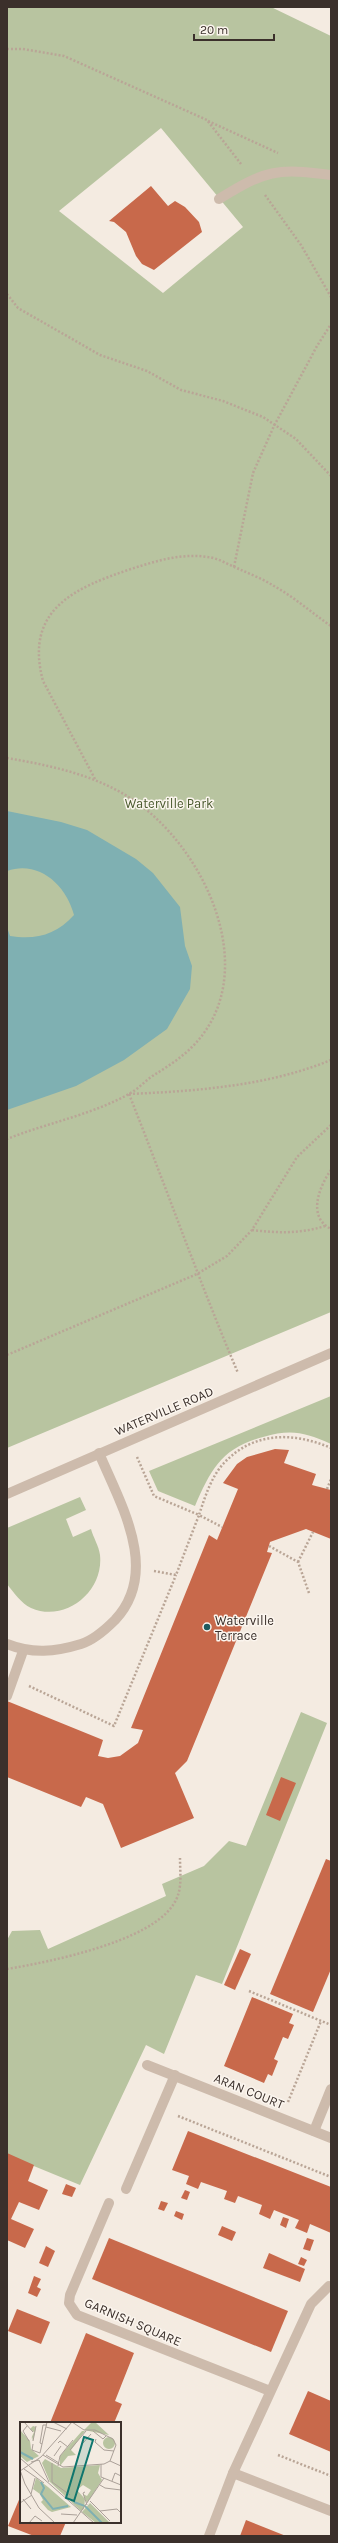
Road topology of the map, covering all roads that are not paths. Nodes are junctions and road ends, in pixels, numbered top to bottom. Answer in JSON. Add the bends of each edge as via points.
{"nodes":[{"id":1,"x":331,"y":175,"type":"edge"},
{"id":2,"x":219,"y":199,"type":"dead end"},
{"id":3,"x":331,"y":1354,"type":"edge"},
{"id":4,"x":99,"y":1453,"type":"junction"},
{"id":5,"x":7,"y":1494,"type":"edge"},
{"id":6,"x":7,"y":1644,"type":"edge"},
{"id":7,"x":23,"y":1651,"type":"junction"},
{"id":8,"x":7,"y":1696,"type":"edge"},
{"id":9,"x":147,"y":2065,"type":"dead end"},
{"id":10,"x":175,"y":2075,"type":"junction"},
{"id":11,"x":331,"y":2089,"type":"edge"},
{"id":12,"x":314,"y":2131,"type":"junction"},
{"id":13,"x":331,"y":2138,"type":"edge"},
{"id":14,"x":126,"y":2189,"type":"dead end"},
{"id":15,"x":109,"y":2203,"type":"dead end"},
{"id":16,"x":329,"y":2286,"type":"dead end"},
{"id":17,"x":270,"y":2392,"type":"junction"},
{"id":18,"x":234,"y":2473,"type":"junction"},
{"id":19,"x":331,"y":2511,"type":"edge"},
{"id":20,"x":209,"y":2536,"type":"edge"}],
"edges":[{"from":1,"to":2,"type":"street","via":[[297,170],[279,171],[252,178]]},
{"from":3,"to":4,"type":"street","name":"WATERVILLE ROAD"},
{"from":4,"to":5,"type":"street","name":"WATERVILLE ROAD"},
{"from":4,"to":7,"type":"street","via":[[132,1529],[136,1568],[132,1592],[118,1617],[85,1643],[61,1649]]},
{"from":6,"to":7,"type":"street"},
{"from":7,"to":8,"type":"street"},
{"from":9,"to":10,"type":"street","name":"ARAN COURT"},
{"from":10,"to":12,"type":"street","name":"ARAN COURT"},
{"from":10,"to":14,"type":"street"},
{"from":11,"to":12,"type":"street"},
{"from":12,"to":13,"type":"street","name":"ARAN COURT"},
{"from":15,"to":17,"type":"street","name":"GARNISH SQUARE","via":[[70,2295],[69,2302],[77,2316]]},
{"from":16,"to":17,"type":"street","via":[[311,2304]]},
{"from":17,"to":18,"type":"street"},
{"from":18,"to":19,"type":"street"},
{"from":18,"to":20,"type":"street"}]}
